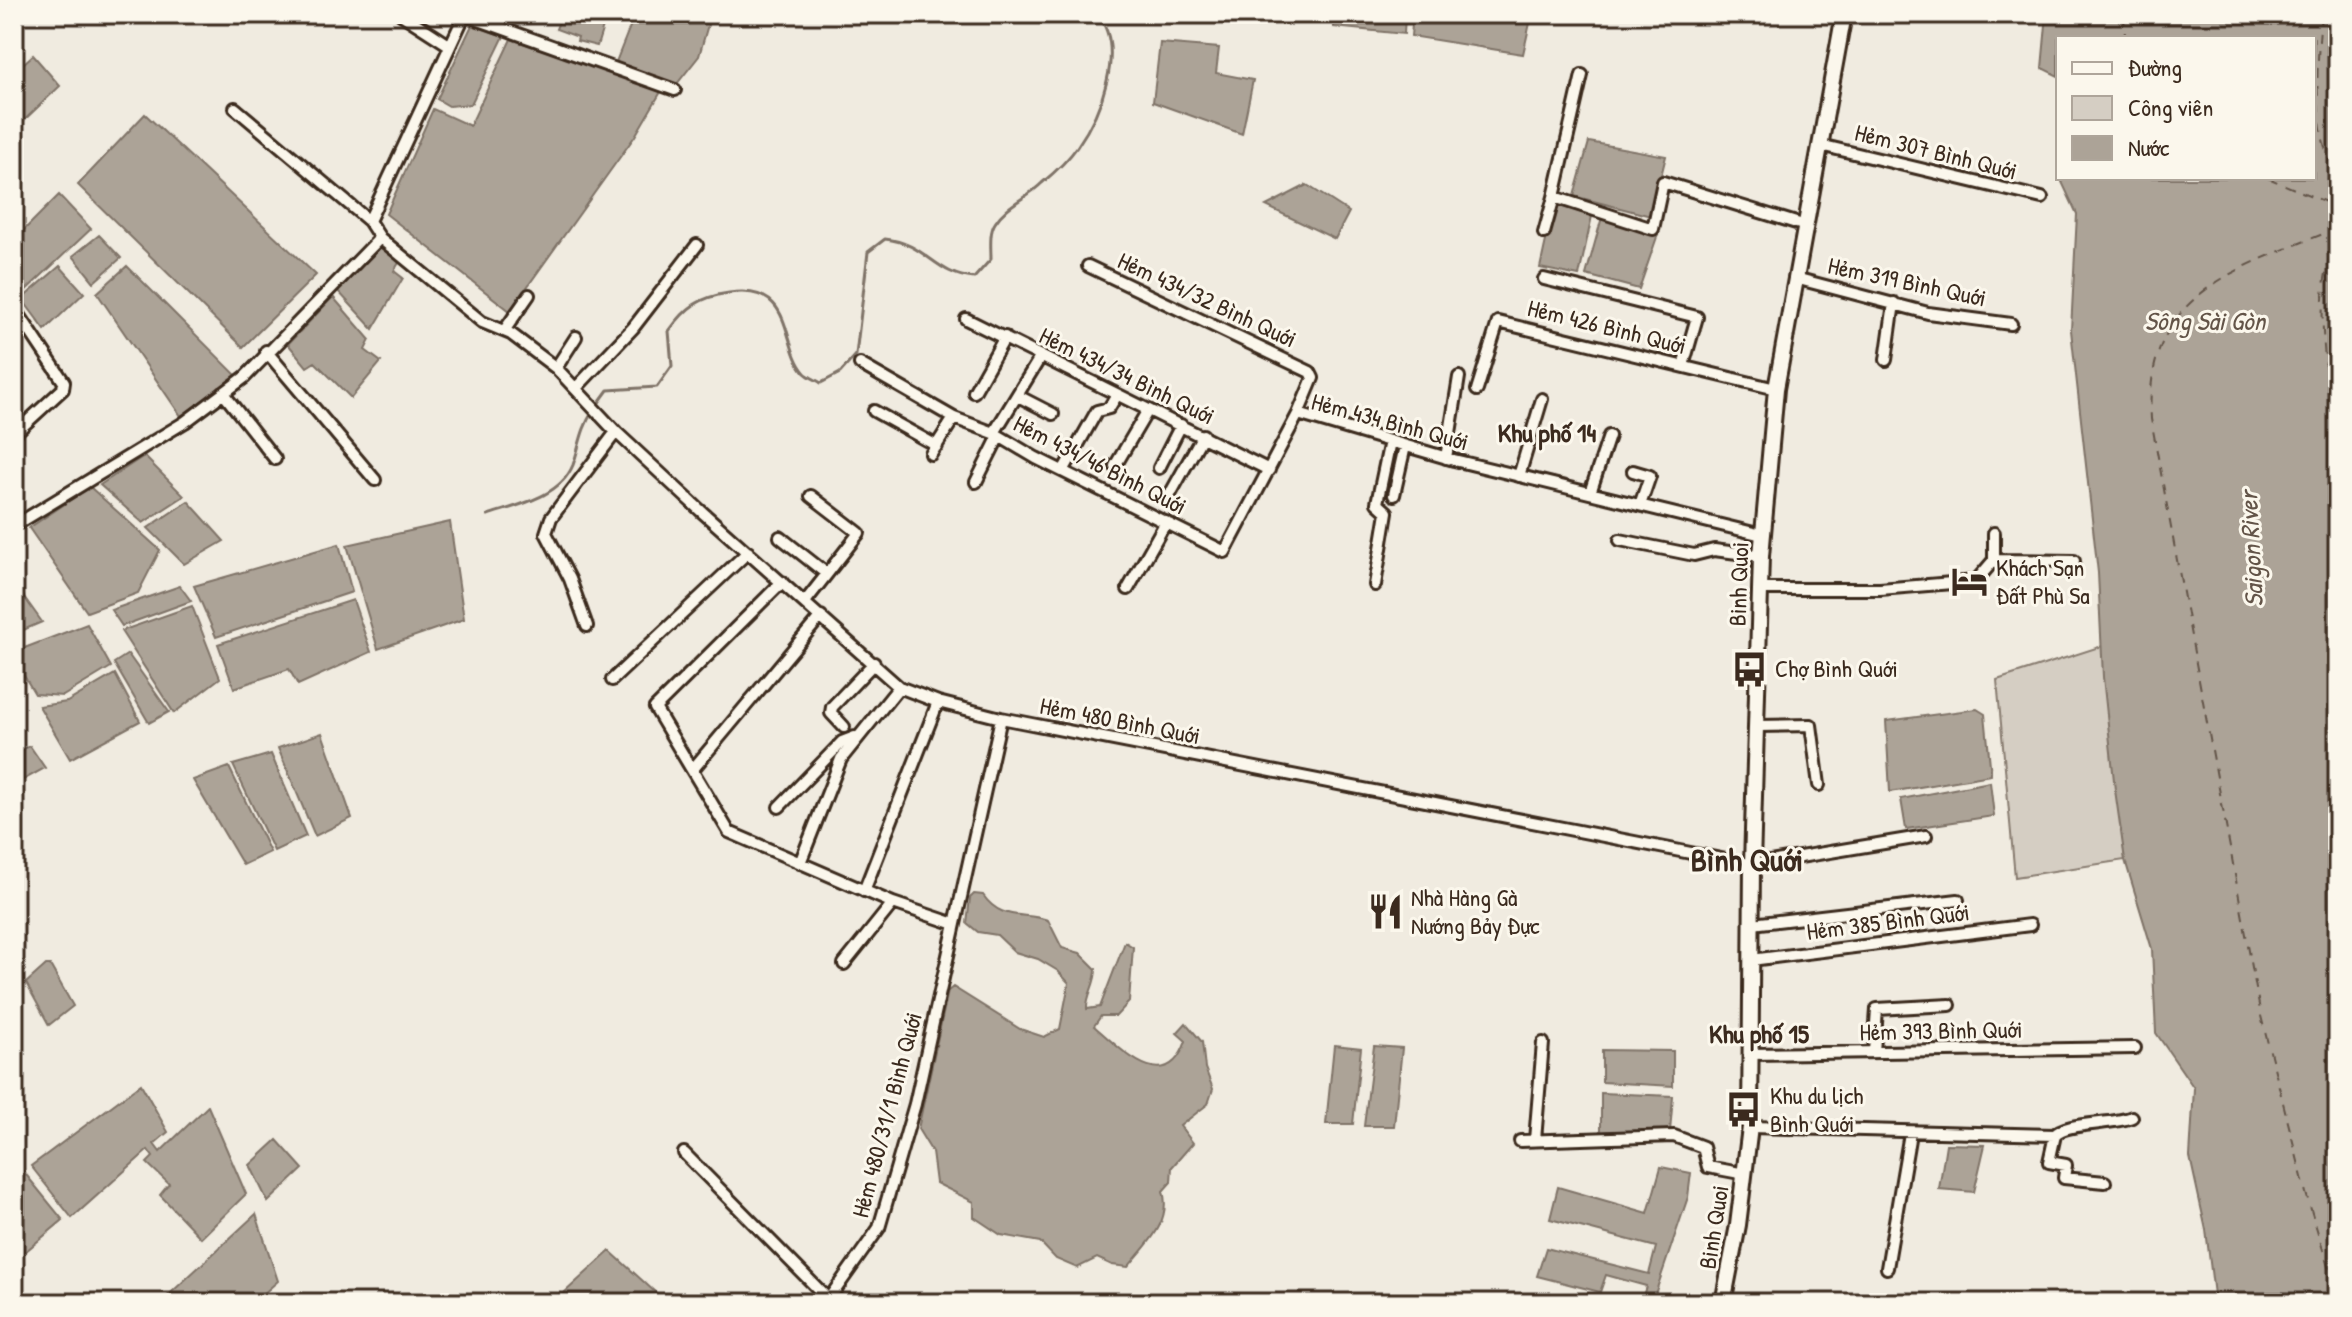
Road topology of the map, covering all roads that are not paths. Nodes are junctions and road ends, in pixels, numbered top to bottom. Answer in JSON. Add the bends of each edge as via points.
{"nodes":[{"id":1,"x":401,"y":14,"type":"edge"},
{"id":2,"x":465,"y":14,"type":"edge"},
{"id":3,"x":1844,"y":14,"type":"edge"},
{"id":4,"x":449,"y":45,"type":"junction"},
{"id":5,"x":1582,"y":75,"type":"dead end"},
{"id":6,"x":675,"y":90,"type":"dead end"},
{"id":7,"x":235,"y":108,"type":"dead end"},
{"id":8,"x":1820,"y":145,"type":"junction"},
{"id":9,"x":1554,"y":197,"type":"junction"},
{"id":10,"x":2042,"y":198,"type":"dead end"},
{"id":11,"x":369,"y":221,"type":"junction"},
{"id":12,"x":1806,"y":226,"type":"junction"},
{"id":13,"x":1544,"y":233,"type":"dead end"},
{"id":14,"x":380,"y":238,"type":"junction"},
{"id":15,"x":697,"y":245,"type":"dead end"},
{"id":16,"x":1088,"y":266,"type":"dead end"},
{"id":17,"x":1795,"y":278,"type":"junction"},
{"id":18,"x":1544,"y":279,"type":"dead end"},
{"id":19,"x":529,"y":295,"type":"dead end"},
{"id":20,"x":1894,"y":303,"type":"junction"},
{"id":21,"x":14,"y":307,"type":"edge"},
{"id":22,"x":966,"y":319,"type":"dead end"},
{"id":23,"x":2011,"y":324,"type":"dead end"},
{"id":24,"x":504,"y":331,"type":"junction"},
{"id":25,"x":576,"y":337,"type":"dead end"},
{"id":26,"x":1005,"y":337,"type":"junction"},
{"id":27,"x":266,"y":351,"type":"junction"},
{"id":28,"x":1041,"y":356,"type":"junction"},
{"id":29,"x":1886,"y":360,"type":"dead end"},
{"id":30,"x":860,"y":364,"type":"dead end"},
{"id":31,"x":1683,"y":366,"type":"junction"},
{"id":32,"x":556,"y":368,"type":"junction"},
{"id":33,"x":1459,"y":377,"type":"dead end"},
{"id":34,"x":577,"y":387,"type":"junction"},
{"id":35,"x":1776,"y":389,"type":"junction"},
{"id":36,"x":1477,"y":390,"type":"dead end"},
{"id":37,"x":974,"y":392,"type":"dead end"},
{"id":38,"x":223,"y":393,"type":"junction"},
{"id":39,"x":1117,"y":395,"type":"junction"},
{"id":40,"x":1018,"y":396,"type":"junction"},
{"id":41,"x":1542,"y":399,"type":"dead end"},
{"id":42,"x":1148,"y":410,"type":"junction"},
{"id":43,"x":874,"y":411,"type":"dead end"},
{"id":44,"x":1053,"y":414,"type":"dead end"},
{"id":45,"x":1298,"y":414,"type":"junction"},
{"id":46,"x":954,"y":418,"type":"junction"},
{"id":47,"x":1181,"y":425,"type":"junction"},
{"id":48,"x":616,"y":432,"type":"junction"},
{"id":49,"x":14,"y":434,"type":"edge"},
{"id":50,"x":997,"y":435,"type":"junction"},
{"id":51,"x":1203,"y":435,"type":"junction"},
{"id":52,"x":1609,"y":436,"type":"dead end"},
{"id":53,"x":1390,"y":441,"type":"junction"},
{"id":54,"x":1405,"y":446,"type":"junction"},
{"id":55,"x":1446,"y":458,"type":"junction"},
{"id":56,"x":275,"y":459,"type":"dead end"},
{"id":57,"x":1115,"y":466,"type":"dead end"},
{"id":58,"x":1159,"y":468,"type":"dead end"},
{"id":59,"x":1269,"y":470,"type":"junction"},
{"id":60,"x":1063,"y":471,"type":"junction"},
{"id":61,"x":1633,"y":471,"type":"dead end"},
{"id":62,"x":1519,"y":476,"type":"junction"},
{"id":63,"x":375,"y":480,"type":"dead end"},
{"id":64,"x":976,"y":482,"type":"dead end"},
{"id":65,"x":1590,"y":493,"type":"junction"},
{"id":66,"x":1394,"y":495,"type":"dead end"},
{"id":67,"x":811,"y":496,"type":"dead end"},
{"id":68,"x":1168,"y":498,"type":"dead end"},
{"id":69,"x":1640,"y":505,"type":"junction"},
{"id":70,"x":1166,"y":522,"type":"junction"},
{"id":71,"x":14,"y":526,"type":"edge"},
{"id":72,"x":1994,"y":533,"type":"dead end"},
{"id":73,"x":1762,"y":535,"type":"junction"},
{"id":74,"x":780,"y":537,"type":"dead end"},
{"id":75,"x":1620,"y":540,"type":"dead end"},
{"id":76,"x":748,"y":552,"type":"junction"},
{"id":77,"x":1225,"y":552,"type":"joint"},
{"id":78,"x":1761,"y":556,"type":"junction"},
{"id":79,"x":1994,"y":560,"type":"junction"},
{"id":80,"x":2074,"y":561,"type":"dead end"},
{"id":81,"x":827,"y":574,"type":"junction"},
{"id":82,"x":782,"y":582,"type":"junction"},
{"id":83,"x":1375,"y":585,"type":"dead end"},
{"id":84,"x":1128,"y":589,"type":"dead end"},
{"id":85,"x":1760,"y":589,"type":"junction"},
{"id":86,"x":805,"y":602,"type":"junction"},
{"id":87,"x":821,"y":616,"type":"junction"},
{"id":88,"x":587,"y":626,"type":"dead end"},
{"id":89,"x":874,"y":663,"type":"junction"},
{"id":90,"x":612,"y":680,"type":"dead end"},
{"id":91,"x":899,"y":687,"type":"junction"},
{"id":92,"x":938,"y":702,"type":"junction"},
{"id":93,"x":1001,"y":718,"type":"junction"},
{"id":94,"x":1758,"y":726,"type":"junction"},
{"id":95,"x":844,"y":727,"type":"dead end"},
{"id":96,"x":855,"y":737,"type":"junction"},
{"id":97,"x":693,"y":769,"type":"junction"},
{"id":98,"x":1819,"y":785,"type":"dead end"},
{"id":99,"x":779,"y":807,"type":"dead end"},
{"id":100,"x":1926,"y":836,"type":"dead end"},
{"id":101,"x":800,"y":863,"type":"junction"},
{"id":102,"x":1752,"y":865,"type":"junction"},
{"id":103,"x":864,"y":891,"type":"junction"},
{"id":104,"x":1958,"y":900,"type":"dead end"},
{"id":105,"x":893,"y":903,"type":"junction"},
{"id":106,"x":955,"y":924,"type":"junction"},
{"id":107,"x":1752,"y":924,"type":"junction"},
{"id":108,"x":2030,"y":925,"type":"dead end"},
{"id":109,"x":1751,"y":960,"type":"junction"},
{"id":110,"x":844,"y":964,"type":"dead end"},
{"id":111,"x":1950,"y":1005,"type":"dead end"},
{"id":112,"x":1543,"y":1043,"type":"dead end"},
{"id":113,"x":2135,"y":1048,"type":"dead end"},
{"id":114,"x":1874,"y":1052,"type":"junction"},
{"id":115,"x":1749,"y":1054,"type":"junction"},
{"id":116,"x":2132,"y":1117,"type":"dead end"},
{"id":117,"x":1750,"y":1127,"type":"junction"},
{"id":118,"x":1910,"y":1133,"type":"junction"},
{"id":119,"x":2055,"y":1135,"type":"junction"},
{"id":120,"x":1535,"y":1140,"type":"junction"},
{"id":121,"x":1520,"y":1141,"type":"dead end"},
{"id":122,"x":684,"y":1153,"type":"dead end"},
{"id":123,"x":1745,"y":1174,"type":"junction"},
{"id":124,"x":2105,"y":1182,"type":"dead end"},
{"id":125,"x":1887,"y":1268,"type":"dead end"},
{"id":126,"x":829,"y":1302,"type":"edge"},
{"id":127,"x":1723,"y":1303,"type":"edge"}],
"edges":[{"from":1,"to":4,"type":"street"},
{"from":2,"to":4,"type":"street"},
{"from":2,"to":6,"type":"street"},
{"from":3,"to":8,"type":"main road","name":"Binh Quoi"},
{"from":4,"to":11,"type":"street"},
{"from":5,"to":9,"type":"street"},
{"from":7,"to":11,"type":"street","name":"Hẻm 480 Bình Quới"},
{"from":8,"to":10,"type":"street","name":"Hẻm 307 Bình Quới"},
{"from":8,"to":12,"type":"main road","name":"Binh Quoi"},
{"from":9,"to":12,"type":"street","via":[[1653,229],[1663,182]]},
{"from":9,"to":13,"type":"street"},
{"from":11,"to":14,"type":"street","name":"Hẻm 480 Bình Quới"},
{"from":12,"to":17,"type":"main road","name":"Binh Quoi"},
{"from":14,"to":24,"type":"street","name":"Hẻm 480 Bình Quới","via":[[482,322]]},
{"from":14,"to":27,"type":"street"},
{"from":15,"to":34,"type":"street","via":[[633,328]]},
{"from":16,"to":45,"type":"street","name":"Hẻm 434/32 Bình Quới","via":[[1310,372],[1313,378]]},
{"from":17,"to":20,"type":"street","name":"Hẻm 319 Bình Quới"},
{"from":17,"to":35,"type":"main road","name":"Binh Quoi"},
{"from":18,"to":31,"type":"street","via":[[1697,317]]},
{"from":19,"to":24,"type":"street"},
{"from":20,"to":23,"type":"street","name":"Hẻm 319 Bình Quới"},
{"from":20,"to":29,"type":"street"},
{"from":21,"to":49,"type":"street","via":[[64,382],[63,389]]},
{"from":22,"to":26,"type":"street","name":"Hẻm 434/34 Bình Quới"},
{"from":24,"to":32,"type":"street","name":"Hẻm 480 Bình Quới"},
{"from":25,"to":32,"type":"street"},
{"from":26,"to":28,"type":"street","name":"Hẻm 434/34 Bình Quới"},
{"from":26,"to":37,"type":"street"},
{"from":27,"to":38,"type":"street"},
{"from":27,"to":63,"type":"street"},
{"from":28,"to":39,"type":"street","name":"Hẻm 434/34 Bình Quới"},
{"from":28,"to":40,"type":"street"},
{"from":30,"to":46,"type":"street","name":"Hẻm 434/46 Bình Quới"},
{"from":31,"to":35,"type":"street","name":"Hẻm 426 Bình Quới"},
{"from":31,"to":36,"type":"street","name":"Hẻm 426 Bình Quới","via":[[1498,322]]},
{"from":32,"to":34,"type":"street","name":"Hẻm 480 Bình Quới"},
{"from":33,"to":55,"type":"street"},
{"from":34,"to":48,"type":"street","name":"Hẻm 480 Bình Quới"},
{"from":35,"to":73,"type":"main road","name":"Binh Quoi"},
{"from":38,"to":56,"type":"street"},
{"from":38,"to":71,"type":"street","via":[[185,422]]},
{"from":39,"to":42,"type":"street","name":"Hẻm 434/34 Bình Quới"},
{"from":39,"to":60,"type":"street","via":[[1109,408],[1097,411]]},
{"from":40,"to":44,"type":"street"},
{"from":40,"to":50,"type":"street"},
{"from":41,"to":62,"type":"street"},
{"from":42,"to":47,"type":"street","name":"Hẻm 434/34 Bình Quới"},
{"from":42,"to":57,"type":"street"},
{"from":43,"to":46,"type":"street","via":[[934,450]]},
{"from":45,"to":53,"type":"street","name":"Hẻm 434 Bình Quới"},
{"from":45,"to":59,"type":"street","name":"Hẻm 434 Bình Quới"},
{"from":46,"to":50,"type":"street","name":"Hẻm 434/46 Bình Quới"},
{"from":47,"to":51,"type":"street","name":"Hẻm 434/34 Bình Quới"},
{"from":47,"to":58,"type":"street"},
{"from":48,"to":76,"type":"street","name":"Hẻm 480 Bình Quới"},
{"from":48,"to":88,"type":"street","via":[[551,518],[546,533]]},
{"from":50,"to":60,"type":"street","name":"Hẻm 434/46 Bình Quới"},
{"from":50,"to":64,"type":"street"},
{"from":51,"to":59,"type":"street","name":"Hẻm 434/34 Bình Quới"},
{"from":51,"to":68,"type":"street"},
{"from":52,"to":65,"type":"street"},
{"from":53,"to":54,"type":"street","name":"Hẻm 434 Bình Quới"},
{"from":53,"to":83,"type":"street","via":[[1377,503],[1387,512]]},
{"from":54,"to":55,"type":"street","name":"Hẻm 434 Bình Quới"},
{"from":54,"to":66,"type":"street"},
{"from":55,"to":62,"type":"street","name":"Hẻm 434 Bình Quới"},
{"from":59,"to":77,"type":"street","name":"Hẻm 434 Bình Quới"},
{"from":60,"to":70,"type":"street","name":"Hẻm 434/46 Bình Quới"},
{"from":61,"to":69,"type":"street","via":[[1650,476]]},
{"from":62,"to":65,"type":"street","name":"Hẻm 434 Bình Quới"},
{"from":65,"to":69,"type":"street","name":"Hẻm 434 Bình Quới"},
{"from":67,"to":81,"type":"street","via":[[859,533]]},
{"from":69,"to":73,"type":"street","name":"Hẻm 434 Bình Quới"},
{"from":70,"to":77,"type":"street","name":"Hẻm 434/46 Bình Quới"},
{"from":70,"to":84,"type":"street"},
{"from":72,"to":79,"type":"street"},
{"from":73,"to":78,"type":"main road","name":"Binh Quoi"},
{"from":74,"to":81,"type":"street"},
{"from":75,"to":78,"type":"street","via":[[1694,555],[1714,550]]},
{"from":76,"to":82,"type":"street","name":"Hẻm 480 Bình Quới"},
{"from":76,"to":90,"type":"street"},
{"from":78,"to":85,"type":"main road","name":"Binh Quoi"},
{"from":79,"to":80,"type":"street"},
{"from":79,"to":85,"type":"street","via":[[1976,581],[1880,589]]},
{"from":81,"to":86,"type":"street"},
{"from":82,"to":86,"type":"street","name":"Hẻm 480 Bình Quới"},
{"from":82,"to":97,"type":"street","via":[[655,708]]},
{"from":85,"to":94,"type":"main road","name":"Binh Quoi"},
{"from":86,"to":87,"type":"street","name":"Hẻm 480 Bình Quới"},
{"from":87,"to":89,"type":"street","name":"Hẻm 480 Bình Quới"},
{"from":87,"to":97,"type":"street"},
{"from":89,"to":91,"type":"street","name":"Hẻm 480 Bình Quới"},
{"from":89,"to":95,"type":"street","via":[[832,707]]},
{"from":91,"to":92,"type":"street","name":"Hẻm 480 Bình Quới"},
{"from":91,"to":96,"type":"street"},
{"from":92,"to":93,"type":"street","name":"Hẻm 480 Bình Quới"},
{"from":92,"to":103,"type":"street"},
{"from":93,"to":102,"type":"street","name":"Hẻm 480 Bình Quới"},
{"from":93,"to":106,"type":"street","name":"Hẻm 480/31/1 Bình Quới"},
{"from":94,"to":98,"type":"street","via":[[1811,725]]},
{"from":94,"to":102,"type":"main road","name":"Binh Quoi"},
{"from":96,"to":99,"type":"street","via":[[842,742]]},
{"from":96,"to":101,"type":"street","via":[[841,759]]},
{"from":97,"to":101,"type":"street","via":[[729,832]]},
{"from":100,"to":102,"type":"street"},
{"from":101,"to":103,"type":"street"},
{"from":102,"to":107,"type":"main road","name":"Binh Quoi"},
{"from":103,"to":105,"type":"street"},
{"from":104,"to":107,"type":"street"},
{"from":105,"to":106,"type":"street"},
{"from":105,"to":110,"type":"street"},
{"from":106,"to":126,"type":"street","name":"Hẻm 480/31/1 Bình Quới","via":[[915,1104],[879,1228]]},
{"from":107,"to":109,"type":"main road","name":"Binh Quoi"},
{"from":108,"to":109,"type":"street","name":"Hẻm 385 Bình Quới"},
{"from":109,"to":115,"type":"main road","name":"Binh Quoi"},
{"from":111,"to":114,"type":"street","via":[[1877,1009]]},
{"from":112,"to":120,"type":"street"},
{"from":113,"to":114,"type":"street","name":"Hẻm 393 Bình Quới"},
{"from":114,"to":115,"type":"street","name":"Hẻm 393 Bình Quới"},
{"from":115,"to":117,"type":"main road","name":"Binh Quoi"},
{"from":116,"to":119,"type":"street","via":[[2064,1128]]},
{"from":117,"to":118,"type":"street"},
{"from":117,"to":123,"type":"main road","name":"Binh Quoi"},
{"from":118,"to":119,"type":"street"},
{"from":118,"to":125,"type":"street"},
{"from":119,"to":124,"type":"street","via":[[2049,1162],[2066,1165],[2064,1178]]},
{"from":120,"to":121,"type":"street"},
{"from":120,"to":123,"type":"street","via":[[1674,1136],[1703,1147],[1708,1167]]},
{"from":122,"to":126,"type":"street"},
{"from":123,"to":127,"type":"main road","name":"Binh Quoi"}]}
